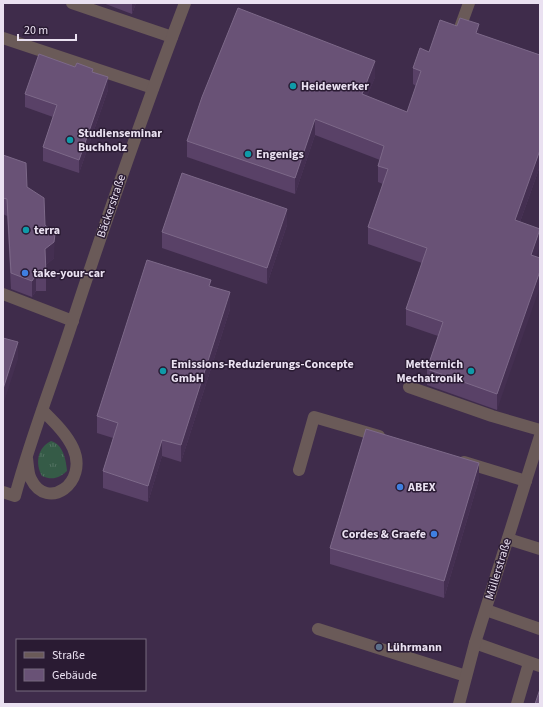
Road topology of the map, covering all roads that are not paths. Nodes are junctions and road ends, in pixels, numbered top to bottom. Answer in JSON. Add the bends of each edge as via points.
{"nodes":[{"id":1,"x":72,"y":3,"type":"edge"},
{"id":2,"x":185,"y":3,"type":"edge"},
{"id":3,"x":469,"y":3,"type":"edge"},
{"id":4,"x":461,"y":25,"type":"edge"},
{"id":5,"x":172,"y":37,"type":"junction"},
{"id":6,"x":3,"y":38,"type":"edge"},
{"id":7,"x":153,"y":88,"type":"junction"},
{"id":8,"x":3,"y":294,"type":"edge"},
{"id":9,"x":73,"y":321,"type":"junction"},
{"id":10,"x":409,"y":387,"type":"dead end"},
{"id":11,"x":42,"y":410,"type":"junction"},
{"id":12,"x":540,"y":430,"type":"edge"},
{"id":13,"x":540,"y":436,"type":"edge"},
{"id":14,"x":390,"y":440,"type":"edge"},
{"id":15,"x":26,"y":454,"type":"junction"},
{"id":16,"x":450,"y":458,"type":"edge"},
{"id":17,"x":299,"y":470,"type":"dead end"},
{"id":18,"x":526,"y":481,"type":"junction"},
{"id":19,"x":3,"y":492,"type":"edge"},
{"id":20,"x":508,"y":539,"type":"junction"},
{"id":21,"x":540,"y":549,"type":"edge"},
{"id":22,"x":486,"y":610,"type":"junction"},
{"id":23,"x":318,"y":629,"type":"dead end"},
{"id":24,"x":540,"y":629,"type":"edge"},
{"id":25,"x":475,"y":643,"type":"junction"},
{"id":26,"x":535,"y":664,"type":"edge"},
{"id":27,"x":466,"y":676,"type":"junction"},
{"id":28,"x":459,"y":704,"type":"edge"},
{"id":29,"x":517,"y":704,"type":"edge"}],
"edges":[{"from":1,"to":5,"type":"street"},
{"from":2,"to":5,"type":"street","name":"Bäckerstraße"},
{"from":3,"to":4,"type":"street"},
{"from":5,"to":7,"type":"street","name":"Bäckerstraße"},
{"from":6,"to":7,"type":"street"},
{"from":7,"to":9,"type":"street","name":"Bäckerstraße"},
{"from":8,"to":9,"type":"street"},
{"from":9,"to":11,"type":"street","name":"Bäckerstraße"},
{"from":10,"to":12,"type":"street"},
{"from":11,"to":15,"type":"street","name":"Bäckerstraße"},
{"from":11,"to":15,"type":"street","name":"Bäckerstraße","via":[[60,428],[73,449],[75,475],[70,486],[54,493],[44,492],[36,487],[30,479]]},
{"from":13,"to":18,"type":"street","name":"Müllerstraße"},
{"from":14,"to":17,"type":"street","via":[[314,417]]},
{"from":15,"to":19,"type":"street","name":"Bäckerstraße","via":[[15,496]]},
{"from":16,"to":18,"type":"street"},
{"from":18,"to":20,"type":"street","name":"Müllerstraße"},
{"from":20,"to":21,"type":"street"},
{"from":20,"to":22,"type":"street","name":"Müllerstraße"},
{"from":22,"to":24,"type":"street"},
{"from":22,"to":25,"type":"street","name":"Müllerstraße"},
{"from":23,"to":27,"type":"street"},
{"from":25,"to":26,"type":"street"},
{"from":25,"to":27,"type":"street","name":"Müllerstraße"},
{"from":26,"to":29,"type":"street"},
{"from":27,"to":28,"type":"street","name":"Müllerstraße"}]}
